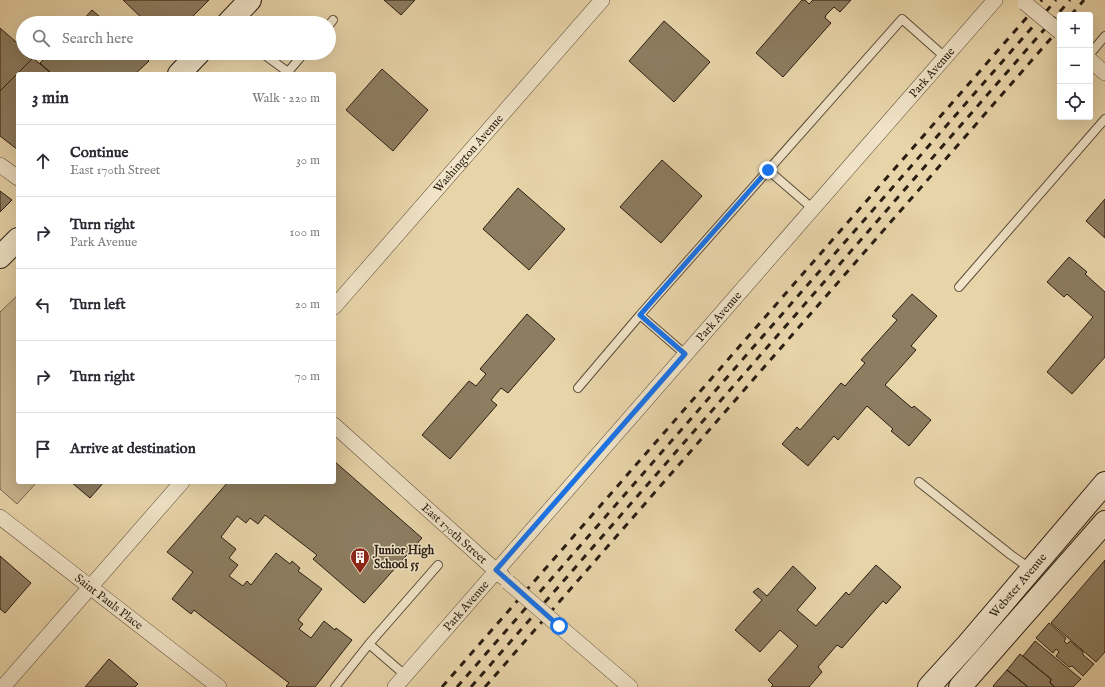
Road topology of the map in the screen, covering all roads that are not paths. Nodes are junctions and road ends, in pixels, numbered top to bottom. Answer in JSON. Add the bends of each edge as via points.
{"nodes":[{"id":1,"x":250,"y":0,"type":"edge"},
{"id":2,"x":602,"y":0,"type":"edge"},
{"id":3,"x":995,"y":0,"type":"edge"},
{"id":4,"x":1023,"y":1,"type":"edge"},
{"id":5,"x":235,"y":16,"type":"edge"},
{"id":6,"x":1057,"y":29,"type":"edge"},
{"id":7,"x":1105,"y":36,"type":"edge"},
{"id":8,"x":1093,"y":50,"type":"edge"},
{"id":9,"x":945,"y":57,"type":"junction"},
{"id":10,"x":192,"y":60,"type":"edge"},
{"id":11,"x":272,"y":60,"type":"edge"},
{"id":12,"x":298,"y":60,"type":"edge"},
{"id":13,"x":1093,"y":63,"type":"edge"},
{"id":14,"x":181,"y":72,"type":"edge"},
{"id":15,"x":288,"y":72,"type":"edge"},
{"id":16,"x":288,"y":72,"type":"edge"},
{"id":17,"x":1105,"y":73,"type":"edge"},
{"id":18,"x":1105,"y":119,"type":"edge"},
{"id":19,"x":0,"y":165,"type":"edge"},
{"id":20,"x":768,"y":170,"type":"junction"},
{"id":21,"x":16,"y":177,"type":"edge"},
{"id":22,"x":812,"y":208,"type":"junction"},
{"id":23,"x":16,"y":241,"type":"edge"},
{"id":24,"x":0,"y":257,"type":"edge"},
{"id":25,"x":959,"y":287,"type":"dead end"},
{"id":26,"x":336,"y":305,"type":"edge"},
{"id":27,"x":640,"y":315,"type":"junction"},
{"id":28,"x":685,"y":354,"type":"junction"},
{"id":29,"x":578,"y":388,"type":"dead end"},
{"id":30,"x":336,"y":427,"type":"edge"},
{"id":31,"x":919,"y":482,"type":"dead end"},
{"id":32,"x":1105,"y":483,"type":"edge"},
{"id":33,"x":180,"y":484,"type":"edge"},
{"id":34,"x":0,"y":516,"type":"edge"},
{"id":35,"x":1105,"y":522,"type":"edge"},
{"id":36,"x":438,"y":565,"type":"dead end"},
{"id":37,"x":496,"y":570,"type":"junction"},
{"id":38,"x":1032,"y":570,"type":"junction"},
{"id":39,"x":90,"y":587,"type":"junction"},
{"id":40,"x":369,"y":644,"type":"junction"},
{"id":41,"x":405,"y":675,"type":"junction"},
{"id":42,"x":3,"y":687,"type":"edge"},
{"id":43,"x":219,"y":687,"type":"edge"},
{"id":44,"x":335,"y":687,"type":"edge"},
{"id":45,"x":395,"y":687,"type":"edge"},
{"id":46,"x":630,"y":687,"type":"edge"},
{"id":47,"x":929,"y":687,"type":"edge"},
{"id":48,"x":960,"y":687,"type":"edge"}],
"edges":[{"from":1,"to":5,"type":"main road"},
{"from":2,"to":26,"type":"street","name":"Washington Avenue"},
{"from":3,"to":9,"type":"street","name":"Park Avenue"},
{"from":4,"to":6,"type":"street","bridge":true},
{"from":7,"to":8,"type":"lane"},
{"from":9,"to":20,"type":"lane","via":[[902,19]]},
{"from":9,"to":22,"type":"street","name":"Park Avenue"},
{"from":10,"to":14,"type":"main road"},
{"from":11,"to":15,"type":"lane"},
{"from":12,"to":16,"type":"lane"},
{"from":13,"to":17,"type":"street"},
{"from":18,"to":25,"type":"lane"},
{"from":19,"to":21,"type":"street"},
{"from":20,"to":22,"type":"lane"},
{"from":20,"to":27,"type":"lane"},
{"from":22,"to":28,"type":"street","name":"Park Avenue"},
{"from":23,"to":24,"type":"main road"},
{"from":27,"to":28,"type":"lane"},
{"from":27,"to":29,"type":"lane"},
{"from":28,"to":37,"type":"street","name":"Park Avenue"},
{"from":30,"to":37,"type":"street","name":"East 170th Street"},
{"from":31,"to":38,"type":"lane"},
{"from":32,"to":38,"type":"main road","name":"Webster Avenue"},
{"from":33,"to":39,"type":"street"},
{"from":34,"to":39,"type":"street","name":"Saint Pauls Place"},
{"from":35,"to":48,"type":"main road","name":"Webster Avenue"},
{"from":36,"to":40,"type":"lane"},
{"from":37,"to":41,"type":"street","name":"Park Avenue"},
{"from":37,"to":46,"type":"street","name":"East 170th Street","bridge":true},
{"from":38,"to":47,"type":"main road","name":"Webster Avenue"},
{"from":39,"to":42,"type":"street"},
{"from":39,"to":43,"type":"street","name":"Saint Pauls Place"},
{"from":40,"to":41,"type":"lane"},
{"from":40,"to":44,"type":"lane"},
{"from":41,"to":45,"type":"street","name":"Park Avenue"}]}
